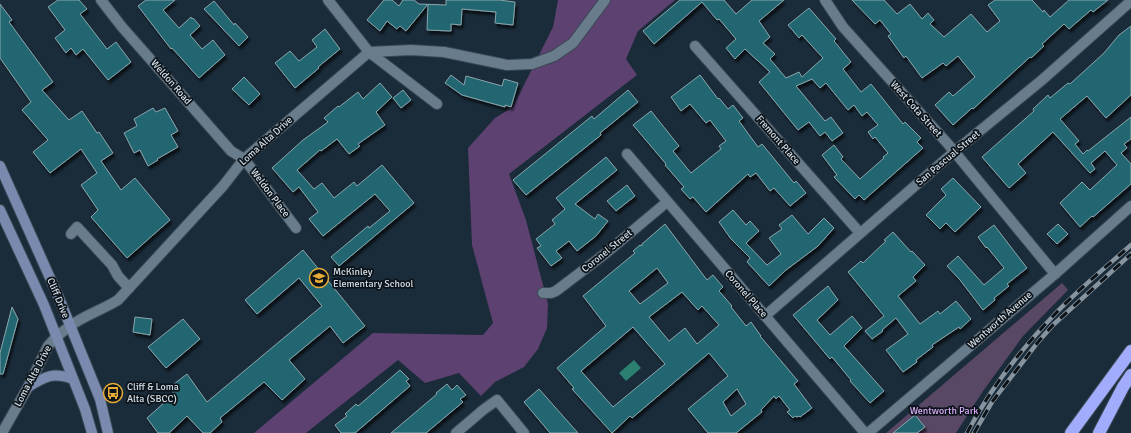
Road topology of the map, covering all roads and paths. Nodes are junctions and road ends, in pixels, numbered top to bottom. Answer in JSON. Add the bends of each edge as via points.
{"nodes":[{"id":1,"x":101,"y":0,"type":"edge"},
{"id":2,"x":328,"y":0,"type":"edge"},
{"id":3,"x":605,"y":0,"type":"edge"},
{"id":4,"x":825,"y":0,"type":"edge"},
{"id":5,"x":1131,"y":1,"type":"edge"},
{"id":6,"x":696,"y":46,"type":"dead end"},
{"id":7,"x":369,"y":52,"type":"junction"},
{"id":8,"x":437,"y":104,"type":"dead end"},
{"id":9,"x":954,"y":152,"type":"junction"},
{"id":10,"x":627,"y":154,"type":"dead end"},
{"id":11,"x":244,"y":159,"type":"junction"},
{"id":12,"x":0,"y":166,"type":"edge"},
{"id":13,"x":667,"y":202,"type":"junction"},
{"id":14,"x":1131,"y":206,"type":"edge"},
{"id":15,"x":0,"y":210,"type":"edge"},
{"id":16,"x":296,"y":228,"type":"dead end"},
{"id":17,"x":71,"y":234,"type":"dead end"},
{"id":18,"x":860,"y":234,"type":"junction"},
{"id":19,"x":1055,"y":274,"type":"junction"},
{"id":20,"x":130,"y":288,"type":"junction"},
{"id":21,"x":543,"y":293,"type":"dead end"},
{"id":22,"x":765,"y":316,"type":"junction"},
{"id":23,"x":70,"y":326,"type":"junction"},
{"id":24,"x":56,"y":337,"type":"junction"},
{"id":25,"x":1131,"y":351,"type":"edge"},
{"id":26,"x":1131,"y":375,"type":"edge"},
{"id":27,"x":73,"y":379,"type":"junction"},
{"id":28,"x":28,"y":387,"type":"junction"},
{"id":29,"x":2,"y":433,"type":"edge"},
{"id":30,"x":92,"y":433,"type":"edge"},
{"id":31,"x":108,"y":433,"type":"edge"},
{"id":32,"x":456,"y":433,"type":"edge"},
{"id":33,"x":524,"y":433,"type":"edge"},
{"id":34,"x":867,"y":433,"type":"edge"},
{"id":35,"x":1071,"y":433,"type":"edge"},
{"id":36,"x":1099,"y":433,"type":"edge"}],
"edges":[{"from":1,"to":11,"type":"street","name":"Weldon Road","via":[[231,151]]},
{"from":2,"to":7,"type":"street"},
{"from":3,"to":7,"type":"street","via":[[573,43],[554,56],[532,64],[507,65],[444,52]]},
{"from":4,"to":9,"type":"street","name":"West Cota Street","via":[[843,27]]},
{"from":5,"to":9,"type":"street","name":"San Pascual Street","via":[[1042,80]]},
{"from":6,"to":18,"type":"street","name":"Fremont Place"},
{"from":7,"to":8,"type":"street"},
{"from":7,"to":11,"type":"street","name":"Loma Alta Drive"},
{"from":9,"to":18,"type":"street","name":"San Pascual Street"},
{"from":9,"to":19,"type":"street","name":"West Cota Street"},
{"from":10,"to":13,"type":"street","name":"Coronel Place"},
{"from":11,"to":16,"type":"street","name":"Weldon Place"},
{"from":11,"to":20,"type":"street","name":"Loma Alta Drive","via":[[223,186]]},
{"from":12,"to":23,"type":"main road","name":"Cliff Drive"},
{"from":13,"to":21,"type":"street","name":"Coronel Street","via":[[556,292]]},
{"from":13,"to":22,"type":"street","name":"Coronel Place"},
{"from":14,"to":19,"type":"street","name":"Wentworth Avenue"},
{"from":15,"to":24,"type":"main road","name":"Cliff Drive"},
{"from":17,"to":20,"type":"street","via":[[77,227]]},
{"from":18,"to":22,"type":"street","name":"San Pascual Street"},
{"from":19,"to":34,"type":"street","name":"Wentworth Avenue"},
{"from":20,"to":23,"type":"street","name":"Loma Alta Drive","via":[[118,300]]},
{"from":22,"to":34,"type":"street","name":"Coronel Place"},
{"from":23,"to":24,"type":"street","name":"Loma Alta Drive"},
{"from":23,"to":31,"type":"main road","name":"Cliff Drive","via":[[100,400]]},
{"from":24,"to":27,"type":"main road","name":"Cliff Drive"},
{"from":24,"to":28,"type":"street","name":"Loma Alta Drive","via":[[48,346]]},
{"from":25,"to":35,"type":"highway"},
{"from":26,"to":36,"type":"highway"},
{"from":27,"to":28,"type":"main road","via":[[52,375]]},
{"from":27,"to":30,"type":"main road","name":"Cliff Drive"},
{"from":28,"to":29,"type":"street","name":"Loma Alta Drive"},
{"from":32,"to":33,"type":"street","via":[[497,400]]}]}
